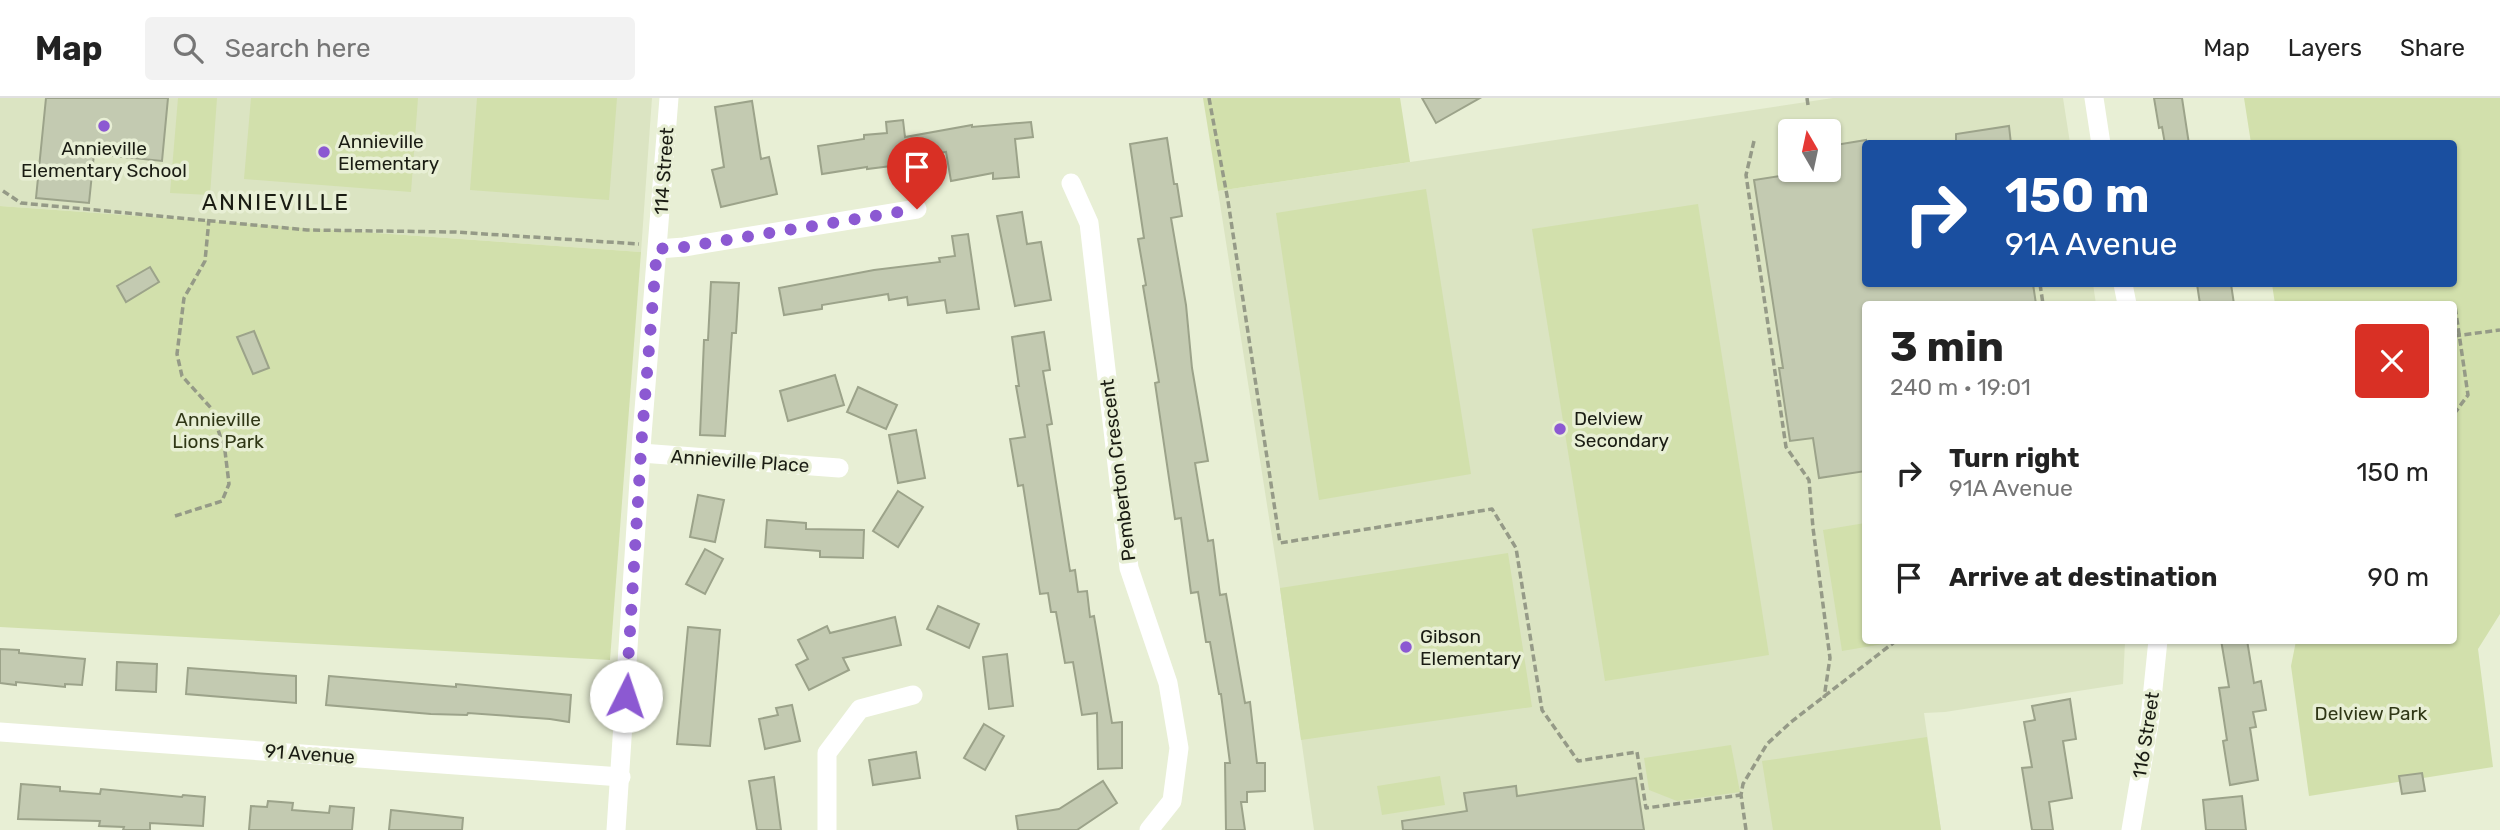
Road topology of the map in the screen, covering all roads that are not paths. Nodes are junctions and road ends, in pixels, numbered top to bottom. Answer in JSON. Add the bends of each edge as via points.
{"nodes":[{"id":1,"x":669,"y":98,"type":"edge"},
{"id":2,"x":2094,"y":98,"type":"edge"},
{"id":3,"x":2100,"y":140,"type":"edge"},
{"id":4,"x":1071,"y":183,"type":"dead end"},
{"id":5,"x":917,"y":209,"type":"dead end"},
{"id":6,"x":650,"y":246,"type":"junction"},
{"id":7,"x":641,"y":453,"type":"junction"},
{"id":8,"x":839,"y":468,"type":"dead end"},
{"id":9,"x":2158,"y":644,"type":"edge"},
{"id":10,"x":913,"y":695,"type":"dead end"},
{"id":11,"x":0,"y":732,"type":"edge"},
{"id":12,"x":621,"y":777,"type":"junction"},
{"id":13,"x":616,"y":830,"type":"edge"},
{"id":14,"x":827,"y":830,"type":"edge"},
{"id":15,"x":1149,"y":830,"type":"edge"},
{"id":16,"x":2131,"y":830,"type":"edge"}],
"edges":[{"from":1,"to":6,"type":"street","name":"114 Street"},
{"from":2,"to":3,"type":"street"},
{"from":4,"to":15,"type":"street","name":"Pemberton Crescent","via":[[1089,223],[1129,568],[1168,683],[1180,748],[1172,801]]},
{"from":5,"to":6,"type":"street","via":[[684,247]]},
{"from":6,"to":7,"type":"street","name":"114 Street"},
{"from":7,"to":8,"type":"street","name":"Annieville Place"},
{"from":7,"to":12,"type":"street","name":"114 Street"},
{"from":9,"to":16,"type":"street","name":"116 Street"},
{"from":10,"to":14,"type":"street","via":[[860,709],[827,753]]},
{"from":11,"to":12,"type":"street","name":"91 Avenue"},
{"from":12,"to":13,"type":"street","name":"114 Street"}]}
